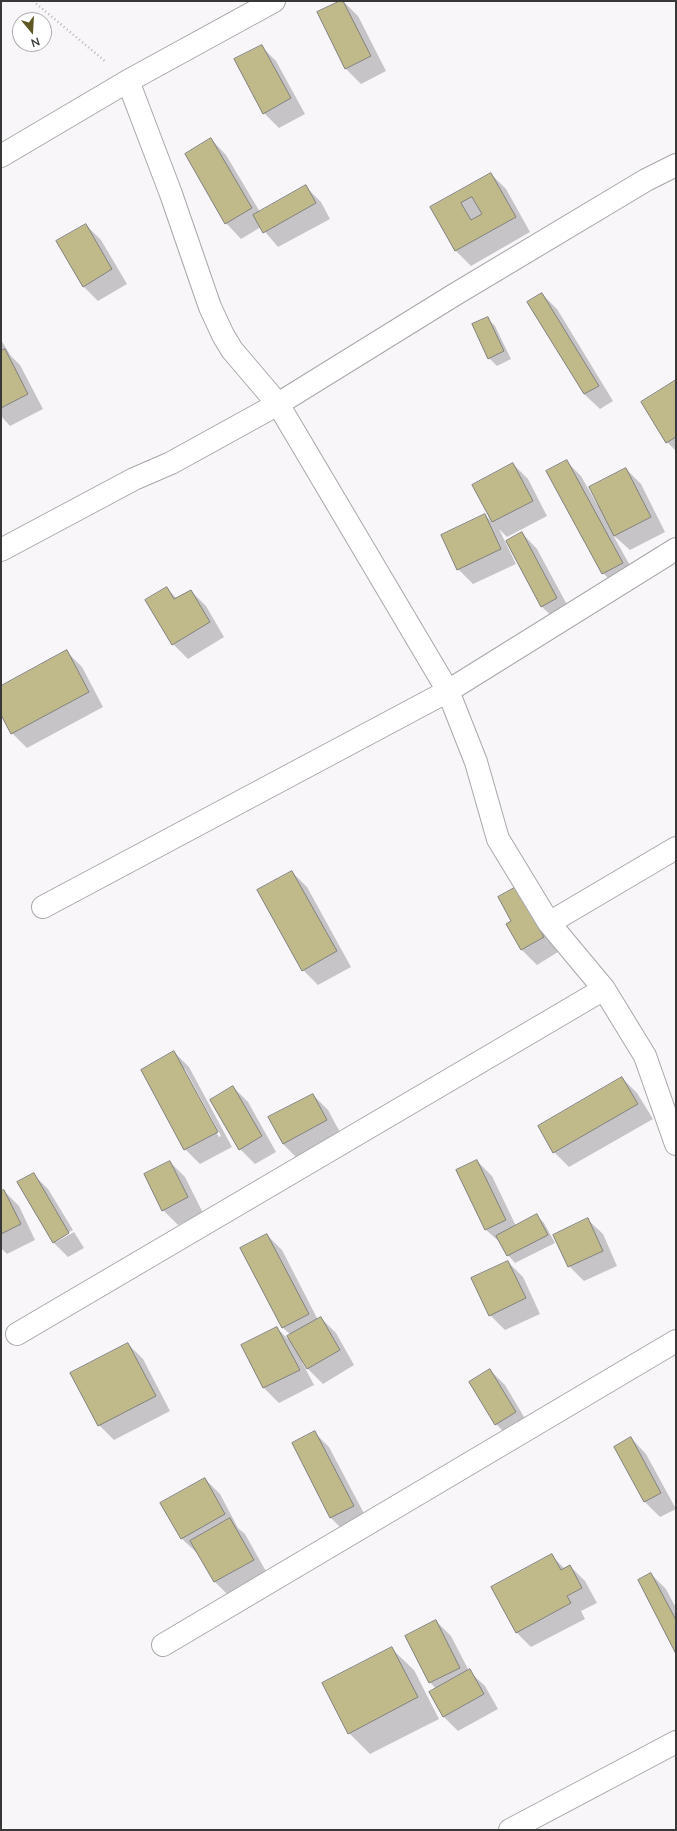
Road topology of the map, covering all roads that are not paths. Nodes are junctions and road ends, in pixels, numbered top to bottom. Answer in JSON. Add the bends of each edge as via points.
{"nodes":[{"id":1,"x":274,"y":1,"type":"edge"},
{"id":2,"x":128,"y":81,"type":"junction"},
{"id":3,"x":1,"y":156,"type":"edge"},
{"id":4,"x":676,"y":165,"type":"edge"},
{"id":5,"x":278,"y":404,"type":"junction"},
{"id":6,"x":676,"y":549,"type":"edge"},
{"id":7,"x":1,"y":550,"type":"edge"},
{"id":8,"x":448,"y":691,"type":"junction"},
{"id":9,"x":676,"y":848,"type":"edge"},
{"id":10,"x":43,"y":907,"type":"dead end"},
{"id":11,"x":549,"y":923,"type":"junction"},
{"id":12,"x":604,"y":989,"type":"junction"},
{"id":13,"x":676,"y":1144,"type":"edge"},
{"id":14,"x":17,"y":1334,"type":"dead end"},
{"id":15,"x":676,"y":1341,"type":"edge"},
{"id":16,"x":163,"y":1644,"type":"dead end"},
{"id":17,"x":676,"y":1742,"type":"edge"},
{"id":18,"x":510,"y":1830,"type":"edge"}],
"edges":[{"from":1,"to":2,"type":"street"},
{"from":2,"to":3,"type":"street"},
{"from":2,"to":5,"type":"street","via":[[217,321],[232,350]]},
{"from":4,"to":5,"type":"street","via":[[632,188]]},
{"from":5,"to":7,"type":"street","via":[[171,463],[134,479]]},
{"from":5,"to":8,"type":"street"},
{"from":6,"to":8,"type":"street"},
{"from":8,"to":10,"type":"street"},
{"from":8,"to":11,"type":"street","via":[[476,762],[498,840]]},
{"from":9,"to":11,"type":"street"},
{"from":11,"to":12,"type":"street"},
{"from":12,"to":13,"type":"street","via":[[645,1056]]},
{"from":12,"to":14,"type":"street"},
{"from":15,"to":16,"type":"street"},
{"from":17,"to":18,"type":"street"}]}
